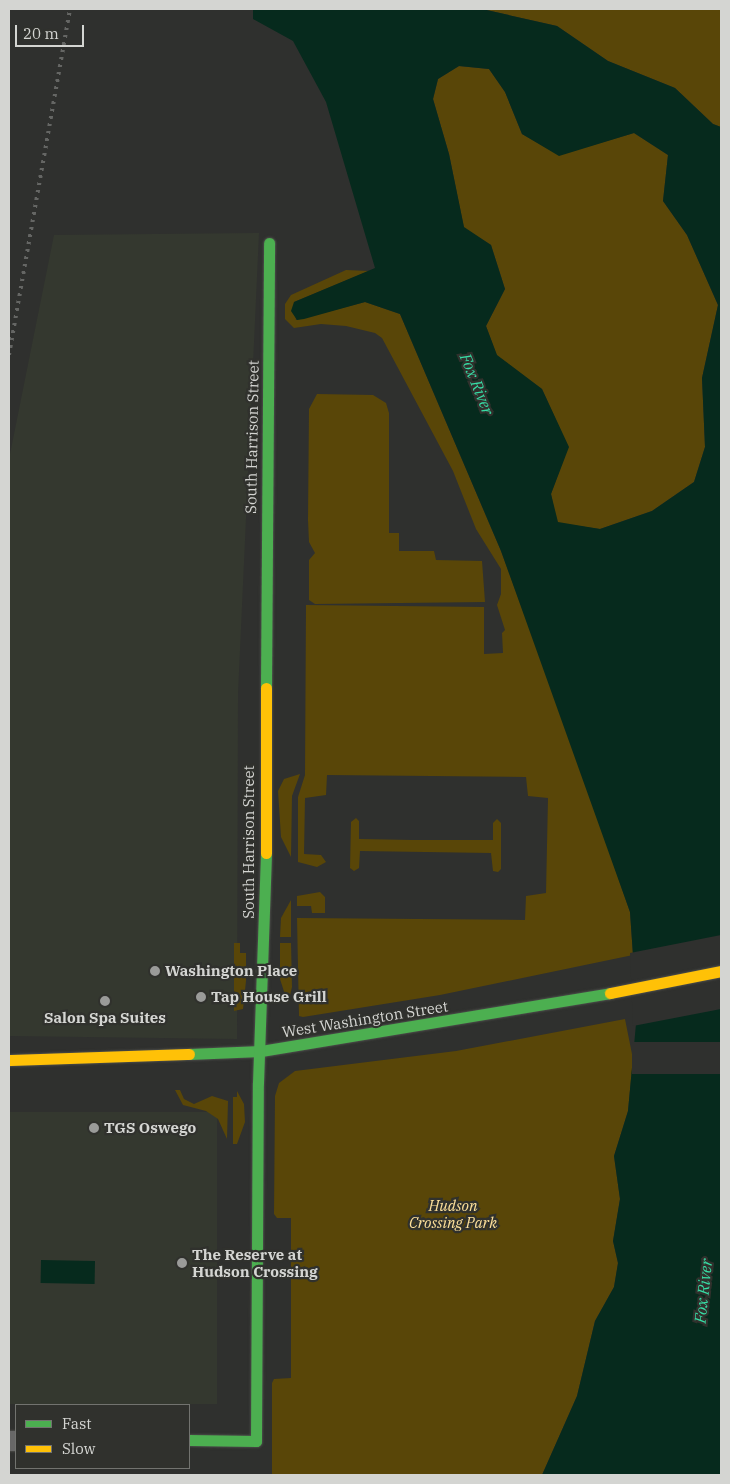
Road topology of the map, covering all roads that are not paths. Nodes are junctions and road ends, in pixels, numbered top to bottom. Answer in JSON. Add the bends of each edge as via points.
{"nodes":[{"id":1,"x":269,"y":243,"type":"dead end"},
{"id":2,"x":721,"y":971,"type":"edge"},
{"id":3,"x":261,"y":1051,"type":"junction"},
{"id":4,"x":9,"y":1060,"type":"edge"},
{"id":5,"x":190,"y":1440,"type":"edge"}],
"edges":[{"from":1,"to":3,"type":"street","name":"South Harrison Street"},
{"from":2,"to":3,"type":"street","name":"West Washington Street","via":[[586,998]]},
{"from":3,"to":4,"type":"street","name":"West Washington Street"},
{"from":3,"to":5,"type":"street","name":"South Harrison Street","via":[[256,1441]]}]}
